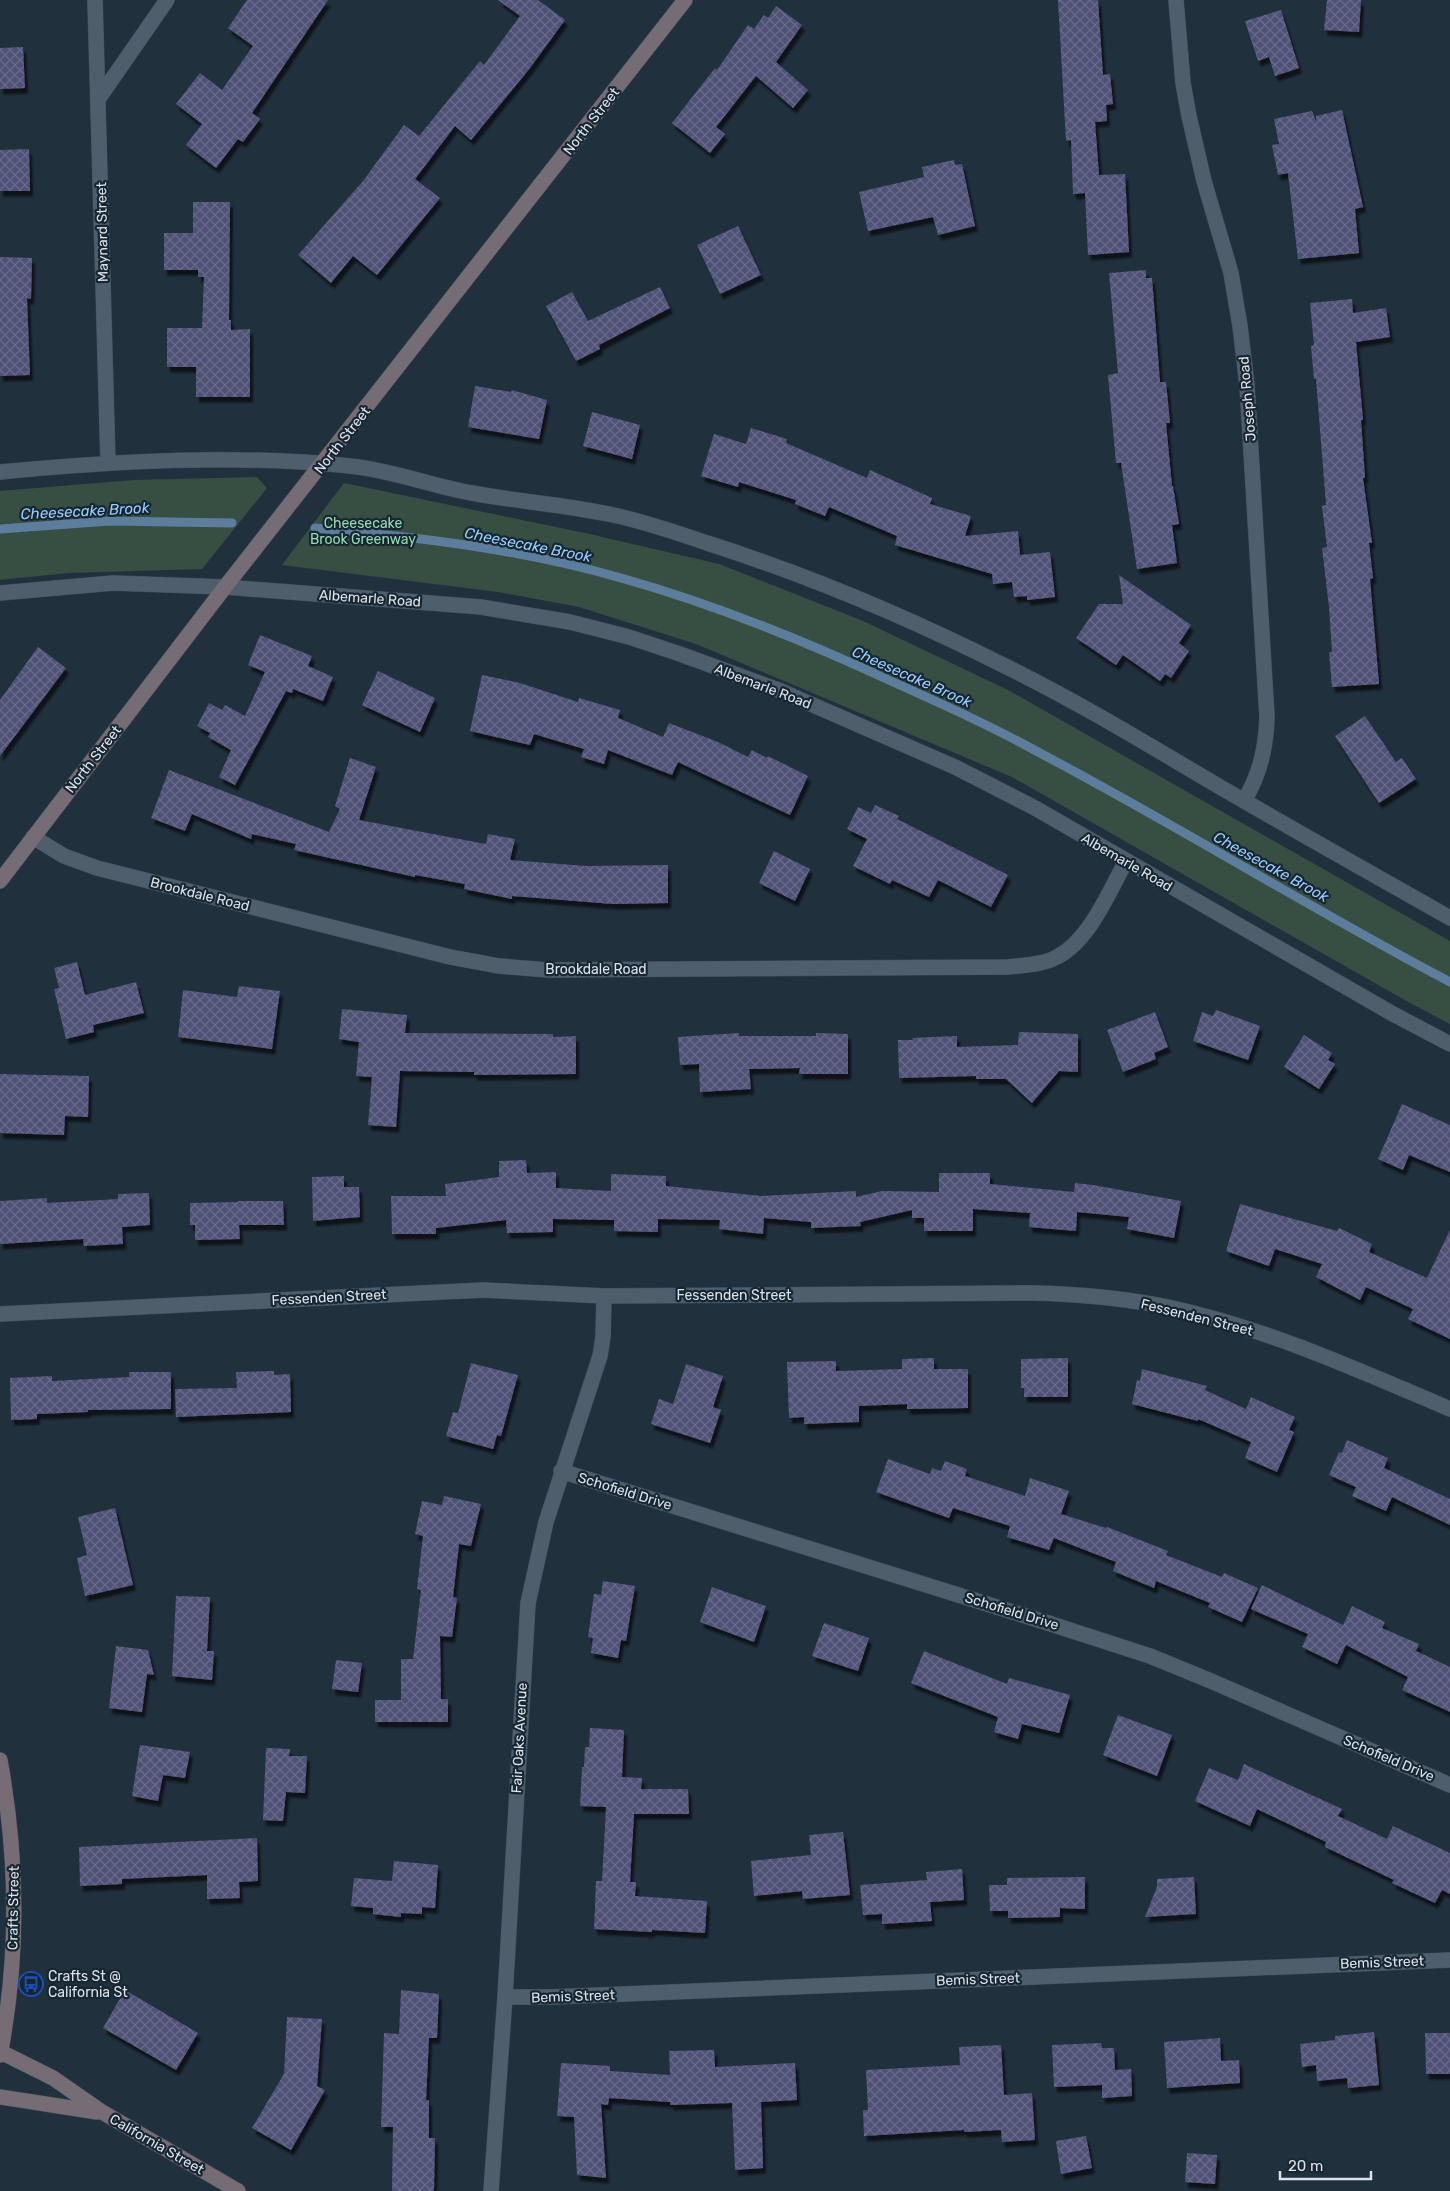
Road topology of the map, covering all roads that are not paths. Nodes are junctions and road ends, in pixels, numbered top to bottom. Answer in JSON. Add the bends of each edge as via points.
{"nodes":[{"id":1,"x":95,"y":0,"type":"edge"},
{"id":2,"x":167,"y":0,"type":"edge"},
{"id":3,"x":685,"y":0,"type":"edge"},
{"id":4,"x":1176,"y":0,"type":"edge"},
{"id":5,"x":99,"y":98,"type":"junction"},
{"id":6,"x":108,"y":463,"type":"junction"},
{"id":7,"x":324,"y":464,"type":"junction"},
{"id":8,"x":0,"y":472,"type":"edge"},
{"id":9,"x":226,"y":587,"type":"junction"},
{"id":10,"x":0,"y":593,"type":"edge"},
{"id":11,"x":1244,"y":801,"type":"junction"},
{"id":12,"x":34,"y":837,"type":"junction"},
{"id":13,"x":1126,"y":862,"type":"junction"},
{"id":14,"x":0,"y":880,"type":"edge"},
{"id":15,"x":1450,"y":918,"type":"edge"},
{"id":16,"x":1450,"y":1044,"type":"edge"},
{"id":17,"x":604,"y":1296,"type":"junction"},
{"id":18,"x":0,"y":1314,"type":"edge"},
{"id":19,"x":1450,"y":1408,"type":"edge"},
{"id":20,"x":561,"y":1471,"type":"junction"},
{"id":21,"x":0,"y":1760,"type":"edge"},
{"id":22,"x":1450,"y":1785,"type":"edge"},
{"id":23,"x":1450,"y":1960,"type":"edge"},
{"id":24,"x":505,"y":1997,"type":"junction"},
{"id":25,"x":0,"y":2054,"type":"edge"},
{"id":26,"x":0,"y":2097,"type":"edge"},
{"id":27,"x":102,"y":2112,"type":"junction"},
{"id":28,"x":238,"y":2191,"type":"edge"},
{"id":29,"x":491,"y":2191,"type":"edge"}],
"edges":[{"from":1,"to":5,"type":"street","name":"Maynard Street"},
{"from":2,"to":5,"type":"street"},
{"from":3,"to":7,"type":"main road","name":"North Street"},
{"from":4,"to":11,"type":"street","name":"Joseph Road","via":[[1189,116],[1231,274],[1247,385],[1267,717],[1260,770]]},
{"from":5,"to":6,"type":"street","name":"Maynard Street"},
{"from":6,"to":7,"type":"street","via":[[241,460]]},
{"from":6,"to":8,"type":"street"},
{"from":7,"to":9,"type":"main road","name":"North Street"},
{"from":7,"to":11,"type":"street","via":[[374,469],[456,490],[617,516],[670,530],[788,570],[890,612],[1010,668]]},
{"from":9,"to":10,"type":"street","name":"Albemarle Road","via":[[113,583]]},
{"from":9,"to":12,"type":"main road","name":"North Street"},
{"from":9,"to":13,"type":"street","name":"Albemarle Road","via":[[481,608],[570,622],[629,637],[781,692],[926,754],[1035,808]]},
{"from":11,"to":15,"type":"street"},
{"from":12,"to":13,"type":"street","name":"Brookdale Road","via":[[64,856],[97,868],[458,958],[499,966],[548,970],[1008,967],[1034,964],[1056,958],[1075,945],[1090,926]]},
{"from":12,"to":14,"type":"main road","name":"North Street"},
{"from":13,"to":16,"type":"street","name":"Albemarle Road"},
{"from":17,"to":18,"type":"street","name":"Fessenden Street","via":[[483,1290]]},
{"from":17,"to":19,"type":"street","name":"Fessenden Street","via":[[1032,1293],[1140,1302],[1220,1320],[1277,1338]]},
{"from":17,"to":20,"type":"street","name":"Fair Oaks Avenue","via":[[600,1356]]},
{"from":20,"to":22,"type":"street","name":"Schofield Drive","via":[[1150,1656]]},
{"from":20,"to":24,"type":"street","name":"Fair Oaks Avenue","via":[[539,1548],[528,1604]]},
{"from":21,"to":25,"type":"main road","name":"Crafts Street","via":[[11,1832],[15,1889],[11,1975]]},
{"from":23,"to":24,"type":"street","name":"Bemis Street"},
{"from":24,"to":29,"type":"street","name":"Fair Oaks Avenue"},
{"from":25,"to":27,"type":"main road","name":"California Street","via":[[53,2078]]},
{"from":26,"to":27,"type":"main road","name":"California Street"},
{"from":27,"to":28,"type":"main road","name":"California Street"}]}
